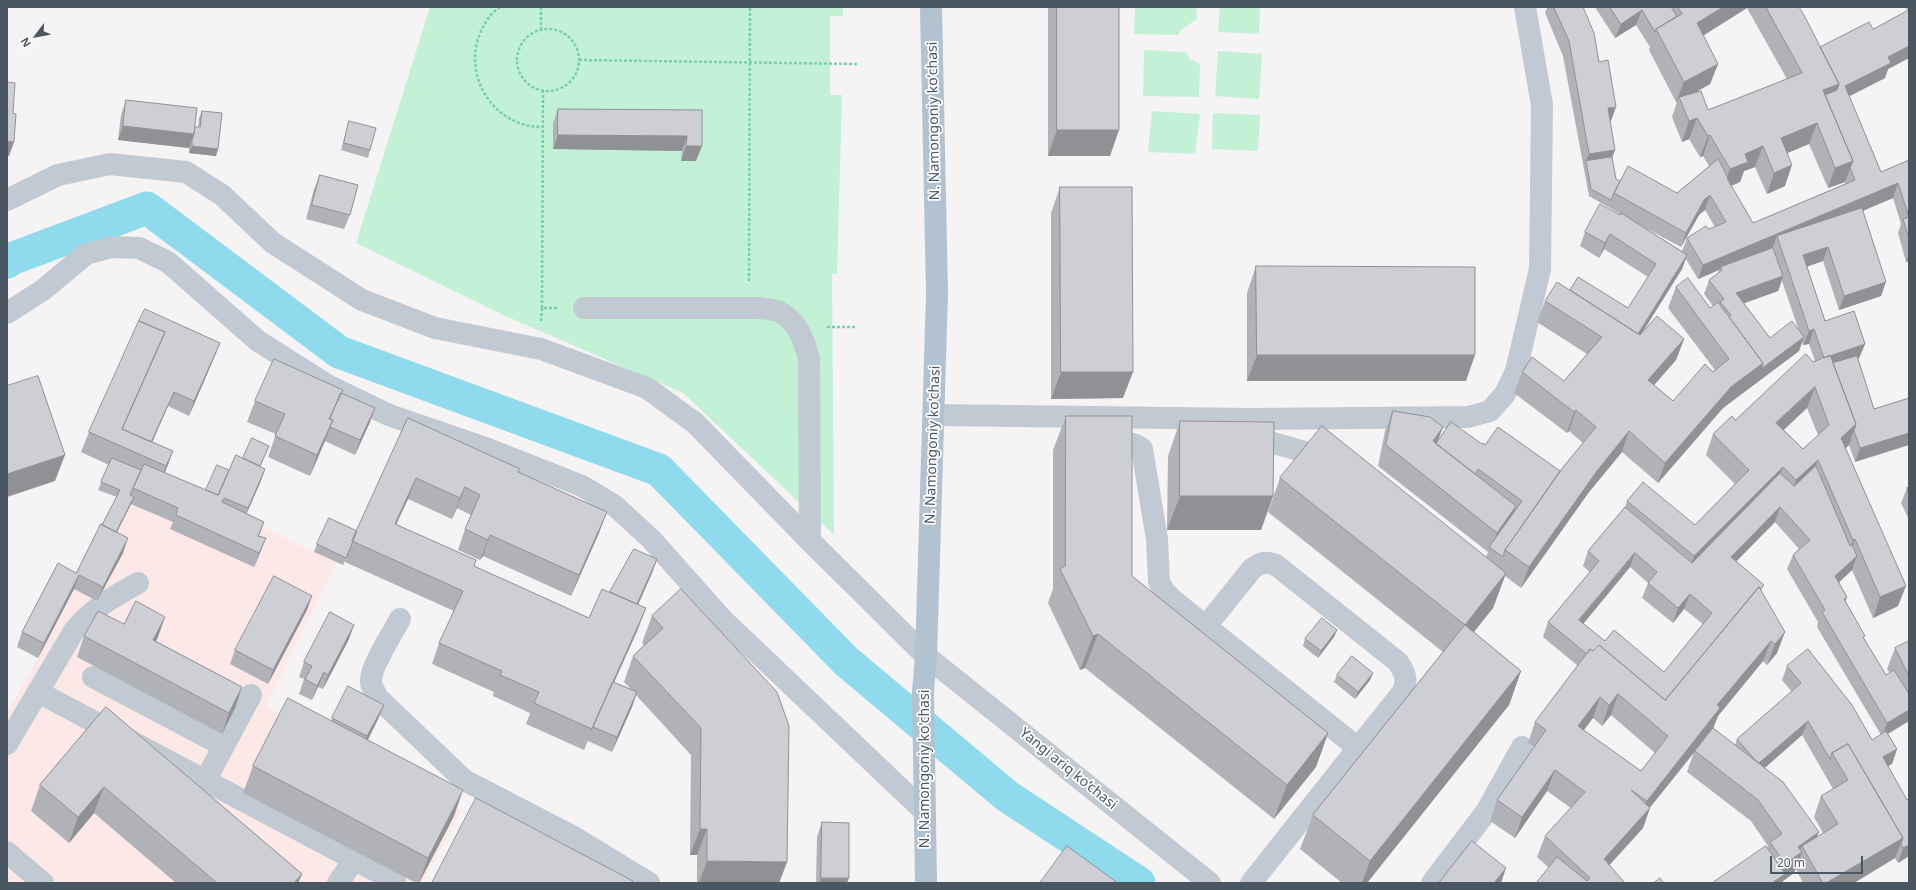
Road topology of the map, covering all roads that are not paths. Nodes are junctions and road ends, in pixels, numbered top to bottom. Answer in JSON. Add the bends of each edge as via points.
{"nodes":[{"id":1,"x":931,"y":7,"type":"edge"},
{"id":2,"x":1525,"y":7,"type":"edge"},
{"id":3,"x":7,"y":200,"type":"edge"},
{"id":4,"x":584,"y":308,"type":"road end"},
{"id":5,"x":7,"y":313,"type":"edge"},
{"id":6,"x":934,"y":415,"type":"junction"},
{"id":7,"x":1090,"y":417,"type":"junction"},
{"id":8,"x":1251,"y":419,"type":"junction"},
{"id":9,"x":1348,"y":468,"type":"edge"},
{"id":10,"x":810,"y":541,"type":"junction"},
{"id":11,"x":138,"y":583,"type":"dead end"},
{"id":12,"x":400,"y":619,"type":"dead end"},
{"id":13,"x":1206,"y":626,"type":"junction"},
{"id":14,"x":926,"y":656,"type":"junction"},
{"id":15,"x":93,"y":677,"type":"dead end"},
{"id":16,"x":38,"y":692,"type":"junction"},
{"id":17,"x":251,"y":695,"type":"dead end"},
{"id":18,"x":7,"y":744,"type":"edge"},
{"id":19,"x":224,"y":746,"type":"junction"},
{"id":20,"x":1522,"y":747,"type":"dead end"},
{"id":21,"x":1358,"y":748,"type":"junction"},
{"id":22,"x":205,"y":781,"type":"junction"},
{"id":23,"x":924,"y":811,"type":"junction"},
{"id":24,"x":7,"y":852,"type":"edge"},
{"id":25,"x":354,"y":860,"type":"junction"},
{"id":26,"x":395,"y":882,"type":"dead end"},
{"id":27,"x":43,"y":883,"type":"edge"},
{"id":28,"x":338,"y":883,"type":"edge"},
{"id":29,"x":649,"y":883,"type":"edge"},
{"id":30,"x":926,"y":883,"type":"edge"},
{"id":31,"x":1210,"y":883,"type":"edge"},
{"id":32,"x":1251,"y":883,"type":"edge"},
{"id":33,"x":1432,"y":883,"type":"edge"}],
"edges":[{"from":1,"to":6,"type":"main road","name":"N. Namongoniy ko'chasi","via":[[938,293]]},
{"from":2,"to":8,"type":"street","via":[[1542,106],[1540,270],[1516,371],[1505,394],[1490,411],[1468,417]]},
{"from":3,"to":10,"type":"street","name":"Yangi ariq ko‘chasi","via":[[58,175],[110,164],[186,172],[222,195],[273,244],[362,300],[435,328],[541,349],[647,388],[695,423]]},
{"from":4,"to":10,"type":"street","via":[[758,308],[779,312],[795,324],[804,339],[809,359]]},
{"from":5,"to":23,"type":"street","via":[[43,290],[86,254],[112,247],[139,248],[168,262],[258,341],[329,386],[389,415],[488,449],[582,486],[615,506],[651,539],[723,620]]},
{"from":6,"to":7,"type":"street"},
{"from":6,"to":14,"type":"main road","name":"N. Namongoniy ko'chasi"},
{"from":7,"to":8,"type":"street"},
{"from":7,"to":13,"type":"street","via":[[1102,437],[1109,442],[1136,444],[1142,450],[1157,539],[1159,582],[1173,600]]},
{"from":8,"to":9,"type":"street","via":[[1270,442],[1321,455]]},
{"from":10,"to":14,"type":"street","name":"Yangi ariq ko‘chasi"},
{"from":11,"to":16,"type":"street","via":[[86,616],[74,631]]},
{"from":12,"to":29,"type":"street","via":[[371,679],[373,690],[379,699],[464,780],[572,836]]},
{"from":13,"to":21,"type":"street"},
{"from":13,"to":21,"type":"street","via":[[1252,569],[1260,563],[1268,562],[1276,565],[1398,662],[1405,674],[1403,692]]},
{"from":14,"to":23,"type":"main road","name":"N. Namongoniy ko'chasi","via":[[923,692]]},
{"from":14,"to":31,"type":"street","name":"Yangi ariq ko‘chasi"},
{"from":15,"to":19,"type":"street"},
{"from":16,"to":18,"type":"street"},
{"from":16,"to":22,"type":"street"},
{"from":17,"to":19,"type":"street"},
{"from":19,"to":22,"type":"street"},
{"from":20,"to":33,"type":"street","via":[[1486,812]]},
{"from":21,"to":32,"type":"street"},
{"from":22,"to":25,"type":"street"},
{"from":23,"to":30,"type":"main road","name":"N. Namongoniy ko'chasi"},
{"from":24,"to":27,"type":"street"},
{"from":25,"to":26,"type":"street"},
{"from":25,"to":28,"type":"street"}]}
